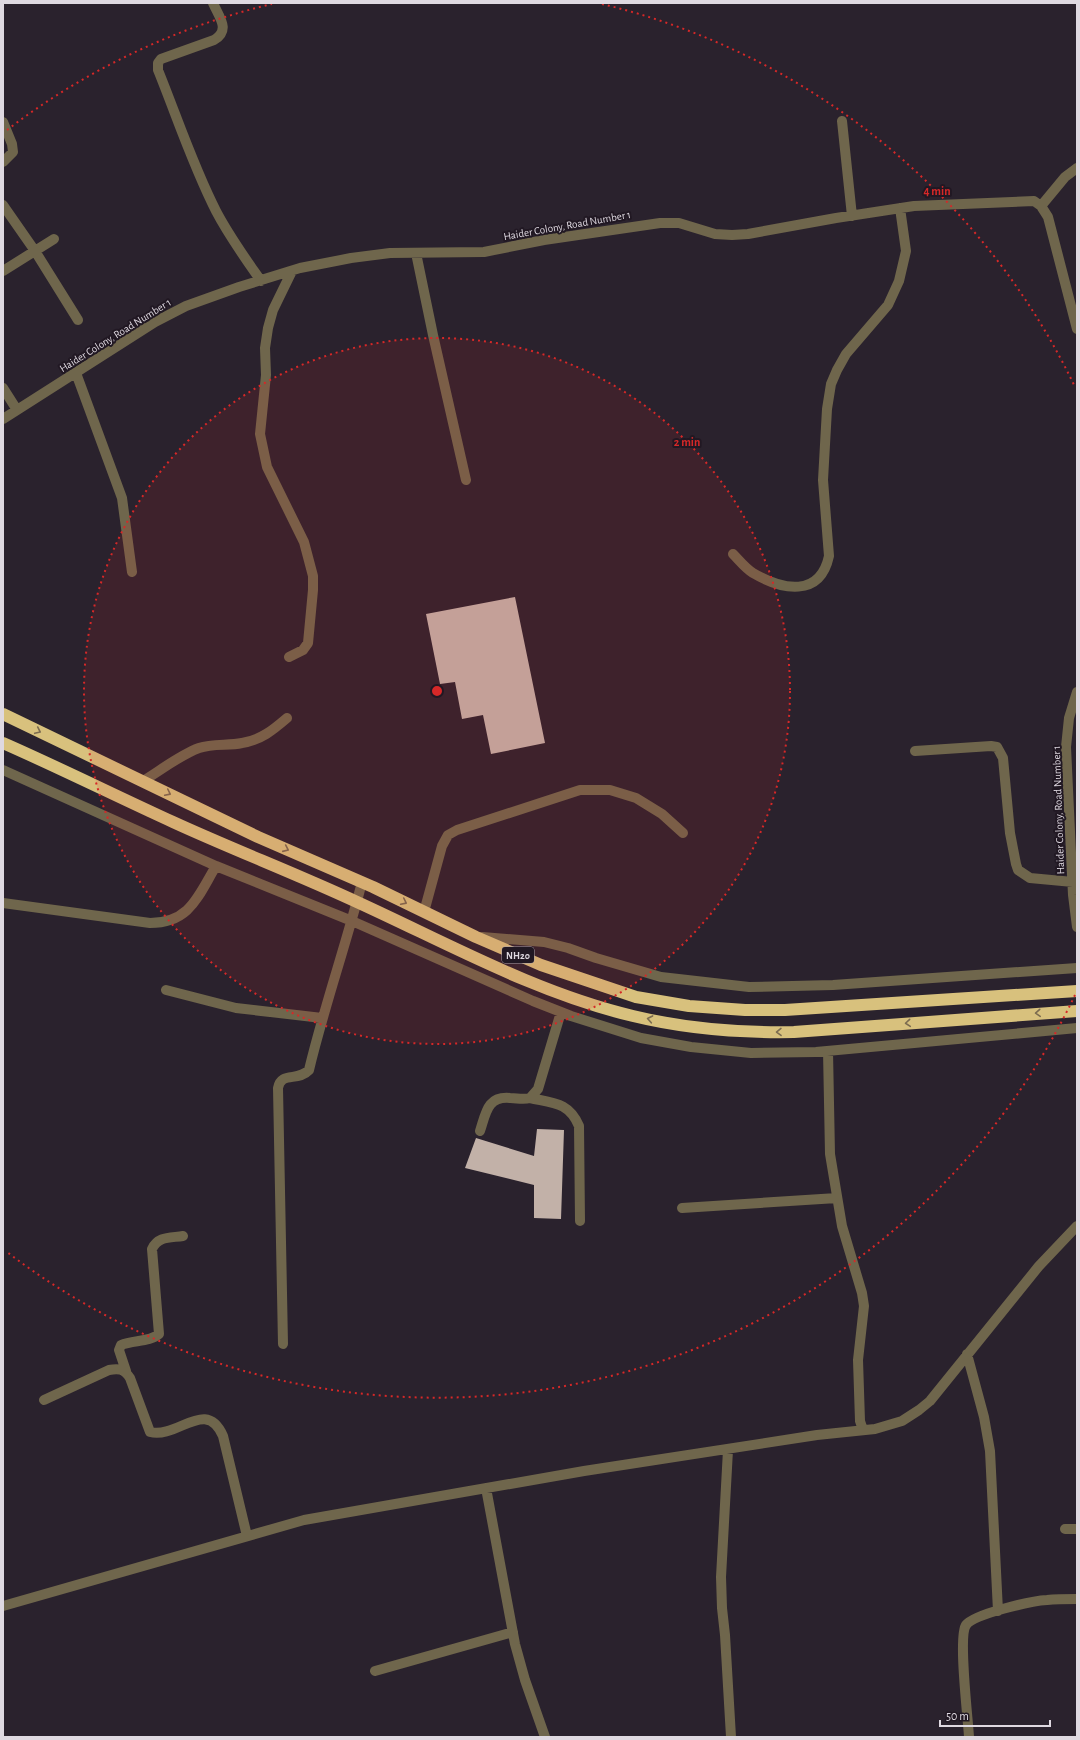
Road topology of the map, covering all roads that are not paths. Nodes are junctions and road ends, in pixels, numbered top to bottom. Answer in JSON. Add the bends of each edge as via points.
{"nodes":[{"id":1,"x":213,"y":3,"type":"edge"},
{"id":2,"x":842,"y":121,"type":"dead end"},
{"id":3,"x":3,"y":122,"type":"edge"},
{"id":4,"x":3,"y":162,"type":"edge"},
{"id":5,"x":1077,"y":168,"type":"edge"},
{"id":6,"x":3,"y":204,"type":"edge"},
{"id":7,"x":1041,"y":206,"type":"junction"},
{"id":8,"x":900,"y":208,"type":"junction"},
{"id":9,"x":852,"y":216,"type":"junction"},
{"id":10,"x":54,"y":239,"type":"dead end"},
{"id":11,"x":36,"y":251,"type":"junction"},
{"id":12,"x":416,"y":253,"type":"junction"},
{"id":13,"x":3,"y":271,"type":"edge"},
{"id":14,"x":292,"y":271,"type":"junction"},
{"id":15,"x":261,"y":280,"type":"junction"},
{"id":16,"x":78,"y":320,"type":"dead end"},
{"id":17,"x":1077,"y":329,"type":"edge"},
{"id":18,"x":76,"y":373,"type":"junction"},
{"id":19,"x":3,"y":388,"type":"edge"},
{"id":20,"x":17,"y":410,"type":"junction"},
{"id":21,"x":3,"y":419,"type":"edge"},
{"id":22,"x":466,"y":480,"type":"dead end"},
{"id":23,"x":733,"y":554,"type":"dead end"},
{"id":24,"x":132,"y":572,"type":"dead end"},
{"id":25,"x":289,"y":657,"type":"dead end"},
{"id":26,"x":1077,"y":692,"type":"edge"},
{"id":27,"x":3,"y":714,"type":"edge"},
{"id":28,"x":287,"y":718,"type":"dead end"},
{"id":29,"x":3,"y":743,"type":"edge"},
{"id":30,"x":915,"y":751,"type":"dead end"},
{"id":31,"x":3,"y":770,"type":"edge"},
{"id":32,"x":143,"y":780,"type":"junction"},
{"id":33,"x":684,"y":833,"type":"dead end"},
{"id":34,"x":216,"y":866,"type":"junction"},
{"id":35,"x":362,"y":882,"type":"junction"},
{"id":36,"x":1073,"y":882,"type":"junction"},
{"id":37,"x":357,"y":901,"type":"junction"},
{"id":38,"x":3,"y":903,"type":"edge"},
{"id":39,"x":424,"y":912,"type":"junction"},
{"id":40,"x":352,"y":921,"type":"junction"},
{"id":41,"x":1077,"y":928,"type":"edge"},
{"id":42,"x":476,"y":937,"type":"junction"},
{"id":43,"x":1077,"y":968,"type":"edge"},
{"id":44,"x":166,"y":990,"type":"dead end"},
{"id":45,"x":1077,"y":991,"type":"edge"},
{"id":46,"x":1077,"y":1011,"type":"edge"},
{"id":47,"x":561,"y":1012,"type":"junction"},
{"id":48,"x":322,"y":1018,"type":"junction"},
{"id":49,"x":1077,"y":1028,"type":"edge"},
{"id":50,"x":828,"y":1051,"type":"junction"},
{"id":51,"x":530,"y":1098,"type":"junction"},
{"id":52,"x":480,"y":1131,"type":"dead end"},
{"id":53,"x":837,"y":1198,"type":"junction"},
{"id":54,"x":682,"y":1208,"type":"dead end"},
{"id":55,"x":580,"y":1221,"type":"dead end"},
{"id":56,"x":1077,"y":1226,"type":"edge"},
{"id":57,"x":183,"y":1236,"type":"dead end"},
{"id":58,"x":283,"y":1344,"type":"dead end"},
{"id":59,"x":967,"y":1354,"type":"junction"},
{"id":60,"x":126,"y":1371,"type":"junction"},
{"id":61,"x":44,"y":1400,"type":"dead end"},
{"id":62,"x":863,"y":1430,"type":"junction"},
{"id":63,"x":728,"y":1450,"type":"junction"},
{"id":64,"x":486,"y":1488,"type":"junction"},
{"id":65,"x":1065,"y":1529,"type":"dead end"},
{"id":66,"x":1077,"y":1529,"type":"edge"},
{"id":67,"x":247,"y":1536,"type":"junction"},
{"id":68,"x":1077,"y":1599,"type":"edge"},
{"id":69,"x":3,"y":1606,"type":"edge"},
{"id":70,"x":998,"y":1611,"type":"junction"},
{"id":71,"x":513,"y":1632,"type":"junction"},
{"id":72,"x":375,"y":1671,"type":"dead end"},
{"id":73,"x":545,"y":1737,"type":"edge"},
{"id":74,"x":731,"y":1737,"type":"edge"},
{"id":75,"x":969,"y":1737,"type":"edge"}],
"edges":[{"from":1,"to":15,"type":"street","via":[[224,30],[221,36],[161,59],[158,70],[216,210],[235,244]]},
{"from":2,"to":9,"type":"street"},
{"from":3,"to":4,"type":"street","via":[[13,152]]},
{"from":5,"to":7,"type":"street","via":[[1070,172]]},
{"from":6,"to":11,"type":"street"},
{"from":7,"to":8,"type":"street","name":"Haider Colony, Road Number 1","via":[[1034,201],[1022,201]]},
{"from":7,"to":17,"type":"street","via":[[1048,217],[1054,236]]},
{"from":8,"to":9,"type":"street","name":"Haider Colony, Road Number 1"},
{"from":8,"to":23,"type":"street","via":[[906,251],[899,280],[888,305],[846,354],[831,384],[823,480],[828,556],[826,566],[813,583],[791,587],[752,572]]},
{"from":9,"to":12,"type":"street","name":"Haider Colony, Road Number 1","via":[[748,234],[715,234],[679,224],[660,223],[544,240],[484,252]]},
{"from":10,"to":11,"type":"street"},
{"from":11,"to":13,"type":"street"},
{"from":11,"to":16,"type":"street"},
{"from":12,"to":14,"type":"street","name":"Haider Colony, Road Number 1","via":[[351,258]]},
{"from":12,"to":22,"type":"street"},
{"from":14,"to":15,"type":"street","name":"Haider Colony, Road Number 1"},
{"from":14,"to":25,"type":"street","via":[[272,310],[268,328],[260,434],[267,467],[304,542],[313,576],[314,590],[308,643],[303,650]]},
{"from":15,"to":18,"type":"street","name":"Haider Colony, Road Number 1","via":[[180,309],[155,322]]},
{"from":18,"to":20,"type":"street","name":"Haider Colony, Road Number 1"},
{"from":18,"to":24,"type":"street","via":[[122,498]]},
{"from":19,"to":20,"type":"street"},
{"from":20,"to":21,"type":"street","name":"Haider Colony, Road Number 1"},
{"from":26,"to":36,"type":"street","name":"Haider Colony, Road Number 1","via":[[1069,718],[1066,747]]},
{"from":27,"to":32,"type":"highway","number":"NH20","one_way":true},
{"from":28,"to":32,"type":"street","via":[[269,733],[254,740],[198,749]]},
{"from":29,"to":37,"type":"highway","number":"NH20","via":[[174,822]]},
{"from":30,"to":36,"type":"street","via":[[997,747],[1003,758],[1010,833],[1018,870],[1030,878]]},
{"from":31,"to":34,"type":"street"},
{"from":32,"to":35,"type":"highway","number":"NH20","one_way":true,"via":[[258,837]]},
{"from":33,"to":39,"type":"street","via":[[662,814],[636,798],[610,790],[580,790],[448,835],[439,854]]},
{"from":34,"to":38,"type":"street","via":[[195,902],[186,912],[164,924]]},
{"from":34,"to":40,"type":"street"},
{"from":35,"to":37,"type":"street"},
{"from":35,"to":39,"type":"highway","number":"NH20","one_way":true},
{"from":36,"to":41,"type":"street","name":"Haider Colony, Road Number 1"},
{"from":37,"to":40,"type":"street"},
{"from":46,"to":37,"type":"highway","number":"NH20","one_way":true,"via":[[794,1032],[752,1033],[702,1029],[632,1016],[581,1001],[459,951]]},
{"from":39,"to":42,"type":"highway","number":"NH20"},
{"from":40,"to":47,"type":"street"},
{"from":40,"to":48,"type":"street"},
{"from":42,"to":43,"type":"street","via":[[544,942],[660,977],[748,987],[833,985]]},
{"from":42,"to":45,"type":"highway","number":"NH20","via":[[541,965],[636,997],[689,1006],[785,1010]]},
{"from":44,"to":48,"type":"street","via":[[236,1008]]},
{"from":47,"to":50,"type":"street","via":[[641,1038],[691,1047],[751,1053]]},
{"from":47,"to":51,"type":"street","via":[[538,1089]]},
{"from":48,"to":58,"type":"street","via":[[309,1070],[302,1076],[284,1078],[278,1084]]},
{"from":49,"to":50,"type":"street"},
{"from":50,"to":53,"type":"street","via":[[830,1154]]},
{"from":51,"to":52,"type":"street","via":[[503,1097],[493,1101],[489,1104]]},
{"from":51,"to":55,"type":"street","via":[[568,1109],[579,1126]]},
{"from":53,"to":54,"type":"street"},
{"from":53,"to":62,"type":"street","via":[[864,1306],[858,1360],[859,1407]]},
{"from":56,"to":59,"type":"street","via":[[1039,1266]]},
{"from":57,"to":60,"type":"street","via":[[162,1238],[152,1249],[159,1334],[155,1338],[121,1345],[119,1350]]},
{"from":59,"to":62,"type":"street","via":[[930,1401],[919,1410],[902,1421]]},
{"from":59,"to":70,"type":"street","via":[[984,1417],[990,1451]]},
{"from":60,"to":61,"type":"street","via":[[118,1368],[108,1370]]},
{"from":60,"to":67,"type":"street","via":[[150,1432],[165,1432],[206,1418],[214,1421],[219,1427]]},
{"from":62,"to":63,"type":"street"},
{"from":63,"to":64,"type":"street"},
{"from":63,"to":74,"type":"street","via":[[722,1600]]},
{"from":64,"to":67,"type":"street","via":[[304,1520]]},
{"from":64,"to":71,"type":"street"},
{"from":65,"to":66,"type":"street"},
{"from":67,"to":69,"type":"street"},
{"from":68,"to":70,"type":"street","via":[[1047,1600]]},
{"from":70,"to":75,"type":"street","via":[[970,1621],[963,1634]]},
{"from":71,"to":72,"type":"street"},
{"from":71,"to":73,"type":"street","via":[[525,1680]]}]}
